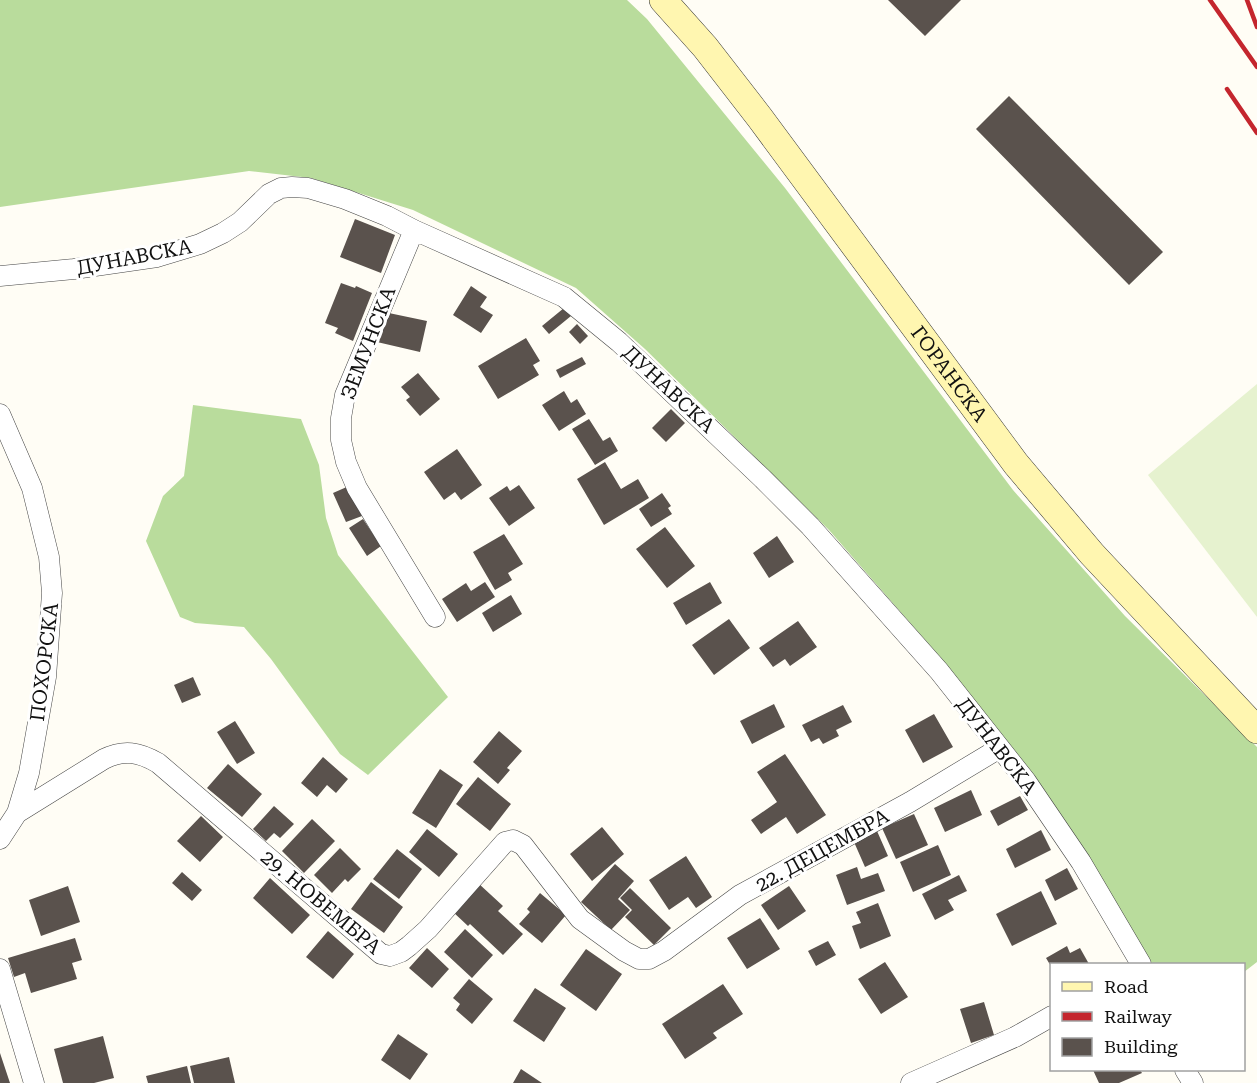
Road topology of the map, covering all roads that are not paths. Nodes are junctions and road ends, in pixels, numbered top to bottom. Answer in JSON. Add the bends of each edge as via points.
{"nodes":[{"id":1,"x":663,"y":0,"type":"edge"},
{"id":2,"x":414,"y":230,"type":"junction"},
{"id":3,"x":0,"y":276,"type":"edge"},
{"id":4,"x":0,"y":414,"type":"edge"},
{"id":5,"x":435,"y":617,"type":"dead end"},
{"id":6,"x":1257,"y":730,"type":"edge"},
{"id":7,"x":999,"y":749,"type":"junction"},
{"id":8,"x":17,"y":813,"type":"junction"},
{"id":9,"x":0,"y":839,"type":"edge"},
{"id":10,"x":649,"y":959,"type":"joint"},
{"id":11,"x":1137,"y":963,"type":"edge"},
{"id":12,"x":0,"y":969,"type":"edge"},
{"id":13,"x":1050,"y":1017,"type":"edge"},
{"id":14,"x":34,"y":1083,"type":"edge"},
{"id":15,"x":911,"y":1083,"type":"edge"}],
"edges":[{"from":1,"to":6,"type":"main road","name":"ГОРАНСКА","via":[[760,118],[1016,464],[1078,538]]},
{"from":2,"to":3,"type":"street","name":"ДУНАВСКА","via":[[345,199],[308,188],[281,188],[240,222],[200,244],[157,257]]},
{"from":2,"to":5,"type":"street","name":"ЗЕМУНСКА","via":[[345,395],[341,440],[357,488]]},
{"from":2,"to":7,"type":"street","name":"ДУНАВСКА","via":[[564,297],[619,342],[810,526],[939,671]]},
{"from":4,"to":8,"type":"street","name":"ПОХОРСКА","via":[[32,488],[49,557],[52,593],[46,677],[29,773]]},
{"from":7,"to":10,"type":"street","name":"22. ДЕЦЕМБРА","via":[[740,895]]},
{"from":7,"to":11,"type":"street","name":"ДУНАВСКА","via":[[1026,781],[1081,862]]},
{"from":8,"to":9,"type":"street","name":"ПОХОРСКА"},
{"from":8,"to":10,"type":"street","name":"29. НОВЕМБРА","via":[[116,753],[143,755],[158,763],[381,954],[390,956],[409,946],[505,842],[513,840],[523,845],[580,919],[624,951],[639,959]]},
{"from":12,"to":14,"type":"street"},
{"from":13,"to":15,"type":"street"}]}
